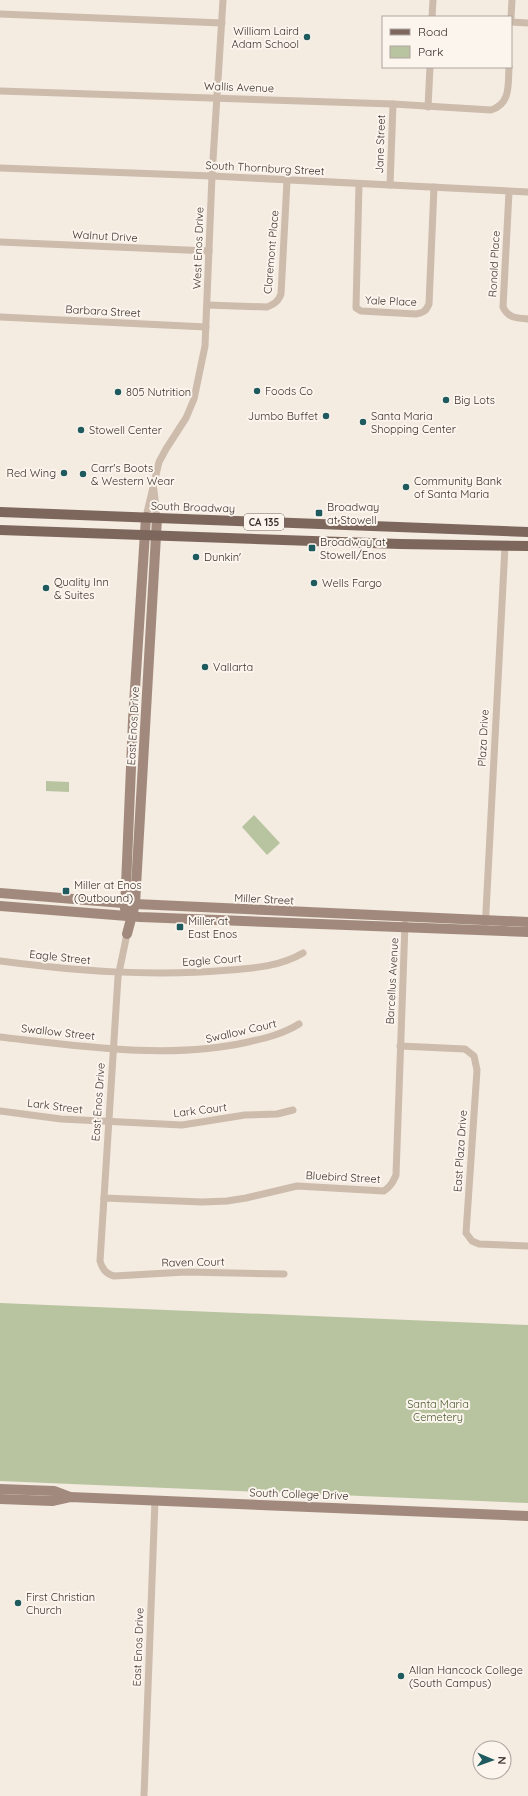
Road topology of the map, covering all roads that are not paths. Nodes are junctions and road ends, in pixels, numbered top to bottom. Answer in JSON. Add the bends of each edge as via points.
{"nodes":[{"id":1,"x":223,"y":0,"type":"edge"},
{"id":2,"x":433,"y":0,"type":"edge"},
{"id":3,"x":512,"y":0,"type":"edge"},
{"id":4,"x":0,"y":14,"type":"edge"},
{"id":5,"x":432,"y":16,"type":"edge"},
{"id":6,"x":511,"y":16,"type":"edge"},
{"id":7,"x":512,"y":22,"type":"edge"},
{"id":8,"x":222,"y":23,"type":"junction"},
{"id":9,"x":528,"y":23,"type":"edge"},
{"id":10,"x":430,"y":68,"type":"edge"},
{"id":11,"x":509,"y":68,"type":"edge"},
{"id":12,"x":0,"y":91,"type":"edge"},
{"id":13,"x":218,"y":97,"type":"junction"},
{"id":14,"x":393,"y":104,"type":"junction"},
{"id":15,"x":428,"y":107,"type":"junction"},
{"id":16,"x":0,"y":168,"type":"edge"},
{"id":17,"x":212,"y":176,"type":"junction"},
{"id":18,"x":287,"y":181,"type":"junction"},
{"id":19,"x":359,"y":184,"type":"junction"},
{"id":20,"x":390,"y":185,"type":"junction"},
{"id":21,"x":434,"y":187,"type":"junction"},
{"id":22,"x":509,"y":192,"type":"junction"},
{"id":23,"x":528,"y":192,"type":"edge"},
{"id":24,"x":0,"y":242,"type":"edge"},
{"id":25,"x":209,"y":251,"type":"junction"},
{"id":26,"x":207,"y":304,"type":"junction"},
{"id":27,"x":0,"y":316,"type":"edge"},
{"id":28,"x":528,"y":318,"type":"edge"},
{"id":29,"x":206,"y":327,"type":"junction"},
{"id":30,"x":153,"y":486,"type":"junction"},
{"id":31,"x":0,"y":512,"type":"edge"},
{"id":32,"x":146,"y":517,"type":"junction"},
{"id":33,"x":157,"y":518,"type":"junction"},
{"id":34,"x":0,"y":530,"type":"edge"},
{"id":35,"x":528,"y":532,"type":"edge"},
{"id":36,"x":145,"y":536,"type":"junction"},
{"id":37,"x":156,"y":536,"type":"junction"},
{"id":38,"x":505,"y":546,"type":"junction"},
{"id":39,"x":528,"y":546,"type":"edge"},
{"id":40,"x":0,"y":893,"type":"edge"},
{"id":41,"x":130,"y":904,"type":"junction"},
{"id":42,"x":0,"y":906,"type":"edge"},
{"id":43,"x":129,"y":917,"type":"junction"},
{"id":44,"x":406,"y":917,"type":"junction"},
{"id":45,"x":485,"y":921,"type":"junction"},
{"id":46,"x":528,"y":922,"type":"edge"},
{"id":47,"x":405,"y":928,"type":"junction"},
{"id":48,"x":485,"y":931,"type":"junction"},
{"id":49,"x":528,"y":932,"type":"edge"},
{"id":50,"x":127,"y":934,"type":"joint"},
{"id":51,"x":303,"y":953,"type":"dead end"},
{"id":52,"x":0,"y":961,"type":"edge"},
{"id":53,"x":119,"y":972,"type":"junction"},
{"id":54,"x":299,"y":1024,"type":"dead end"},
{"id":55,"x":0,"y":1037,"type":"edge"},
{"id":56,"x":400,"y":1046,"type":"junction"},
{"id":57,"x":113,"y":1048,"type":"junction"},
{"id":58,"x":293,"y":1110,"type":"dead end"},
{"id":59,"x":0,"y":1111,"type":"edge"},
{"id":60,"x":108,"y":1123,"type":"junction"},
{"id":61,"x":104,"y":1198,"type":"junction"},
{"id":62,"x":528,"y":1246,"type":"edge"},
{"id":63,"x":104,"y":1271,"type":"joint"},
{"id":64,"x":284,"y":1274,"type":"dead end"},
{"id":65,"x":0,"y":1489,"type":"edge"},
{"id":66,"x":70,"y":1497,"type":"junction"},
{"id":67,"x":0,"y":1499,"type":"edge"},
{"id":68,"x":155,"y":1500,"type":"junction"},
{"id":69,"x":528,"y":1516,"type":"edge"},
{"id":70,"x":144,"y":1796,"type":"edge"}],
"edges":[{"from":1,"to":8,"type":"street","name":"West Enos Drive"},
{"from":2,"to":5,"type":"street"},
{"from":3,"to":6,"type":"street"},
{"from":4,"to":8,"type":"street"},
{"from":7,"to":9,"type":"street"},
{"from":8,"to":13,"type":"street","name":"West Enos Drive"},
{"from":10,"to":15,"type":"street"},
{"from":11,"to":15,"type":"street","name":"Wallis Avenue","via":[[507,96],[498,108],[476,110]]},
{"from":12,"to":13,"type":"street","name":"Wallis Avenue"},
{"from":13,"to":14,"type":"street","name":"Wallis Avenue"},
{"from":13,"to":17,"type":"street","name":"West Enos Drive"},
{"from":14,"to":15,"type":"street","name":"Wallis Avenue"},
{"from":14,"to":20,"type":"street","name":"Jane Street"},
{"from":16,"to":17,"type":"street","name":"South Thornburg Street"},
{"from":17,"to":18,"type":"street","name":"South Thornburg Street"},
{"from":17,"to":25,"type":"street","name":"West Enos Drive"},
{"from":18,"to":19,"type":"street","name":"South Thornburg Street"},
{"from":18,"to":26,"type":"street","name":"Claremont Place","via":[[281,294],[278,300],[267,307]]},
{"from":19,"to":20,"type":"street","name":"South Thornburg Street"},
{"from":19,"to":21,"type":"street","name":"Yale Place","via":[[356,308],[361,311],[416,314],[427,310],[429,304]]},
{"from":20,"to":21,"type":"street","name":"South Thornburg Street"},
{"from":21,"to":22,"type":"street","name":"South Thornburg Street"},
{"from":22,"to":23,"type":"street","name":"South Thornburg Street"},
{"from":22,"to":28,"type":"street","name":"Ronald Place","via":[[503,307],[511,317]]},
{"from":24,"to":25,"type":"street","name":"Walnut Drive"},
{"from":25,"to":26,"type":"street","name":"West Enos Drive"},
{"from":26,"to":29,"type":"street","name":"West Enos Drive"},
{"from":27,"to":29,"type":"street","name":"Barbara Street"},
{"from":29,"to":30,"type":"street","name":"West Enos Drive","via":[[205,346],[194,399],[186,418],[162,457]]},
{"from":30,"to":32,"type":"street","name":"West Enos Drive"},
{"from":30,"to":33,"type":"street","name":"West Enos Drive"},
{"from":31,"to":32,"type":"main road","name":"South Broadway","number":"CA 135"},
{"from":32,"to":33,"type":"main road","name":"South Broadway","number":"CA 135"},
{"from":32,"to":36,"type":"street","name":"East Enos Drive"},
{"from":33,"to":35,"type":"main road","name":"South Broadway","number":"CA 135"},
{"from":33,"to":37,"type":"street","name":"East Enos Drive"},
{"from":34,"to":36,"type":"main road","number":"CA 135"},
{"from":36,"to":37,"type":"main road","number":"CA 135"},
{"from":36,"to":41,"type":"street","name":"East Enos Drive"},
{"from":37,"to":38,"type":"main road","number":"CA 135"},
{"from":37,"to":41,"type":"street","name":"East Enos Drive"},
{"from":38,"to":39,"type":"main road","number":"CA 135"},
{"from":38,"to":45,"type":"street","name":"Plaza Drive"},
{"from":40,"to":41,"type":"street","name":"Miller Street"},
{"from":41,"to":43,"type":"street","name":"East Enos Drive"},
{"from":41,"to":44,"type":"street","name":"Miller Street"},
{"from":42,"to":43,"type":"street"},
{"from":43,"to":47,"type":"street"},
{"from":43,"to":50,"type":"street","name":"East Enos Drive"},
{"from":44,"to":45,"type":"street","name":"Miller Street"},
{"from":44,"to":47,"type":"street","name":"Barcellus Avenue"},
{"from":45,"to":46,"type":"street","name":"Miller Street"},
{"from":45,"to":48,"type":"street","name":"Plaza Drive"},
{"from":47,"to":48,"type":"street"},
{"from":47,"to":56,"type":"street","name":"Barcellus Avenue"},
{"from":48,"to":49,"type":"street"},
{"from":50,"to":53,"type":"street","name":"East Enos Drive"},
{"from":51,"to":53,"type":"street","name":"Eagle Court","via":[[291,960],[260,967],[201,973]]},
{"from":52,"to":53,"type":"street","name":"Eagle Street"},
{"from":53,"to":57,"type":"street","name":"East Enos Drive"},
{"from":54,"to":57,"type":"street","name":"Swallow Court","via":[[281,1034],[225,1047],[185,1051]]},
{"from":55,"to":57,"type":"street","name":"Swallow Street"},
{"from":56,"to":61,"type":"street","name":"Bluebird Street","via":[[396,1175],[384,1191],[297,1186],[221,1201]]},
{"from":56,"to":62,"type":"street","name":"East Plaza Drive","via":[[465,1049],[474,1056],[476,1070],[466,1233],[468,1238],[476,1243]]},
{"from":57,"to":60,"type":"street","name":"East Enos Drive"},
{"from":58,"to":60,"type":"street","name":"Lark Court","via":[[182,1125]]},
{"from":59,"to":60,"type":"street","name":"Lark Street","via":[[61,1120]]},
{"from":60,"to":61,"type":"street","name":"East Enos Drive"},
{"from":61,"to":63,"type":"street","name":"East Enos Drive","via":[[100,1261]]},
{"from":63,"to":64,"type":"street","name":"Raven Court","via":[[114,1276],[186,1272]]},
{"from":65,"to":66,"type":"street","name":"South College Drive","via":[[54,1491]]},
{"from":66,"to":67,"type":"street","name":"South College Drive","via":[[52,1501]]},
{"from":66,"to":68,"type":"street","name":"South College Drive"},
{"from":68,"to":69,"type":"street","name":"South College Drive"},
{"from":68,"to":70,"type":"street","name":"East Enos Drive"}]}
